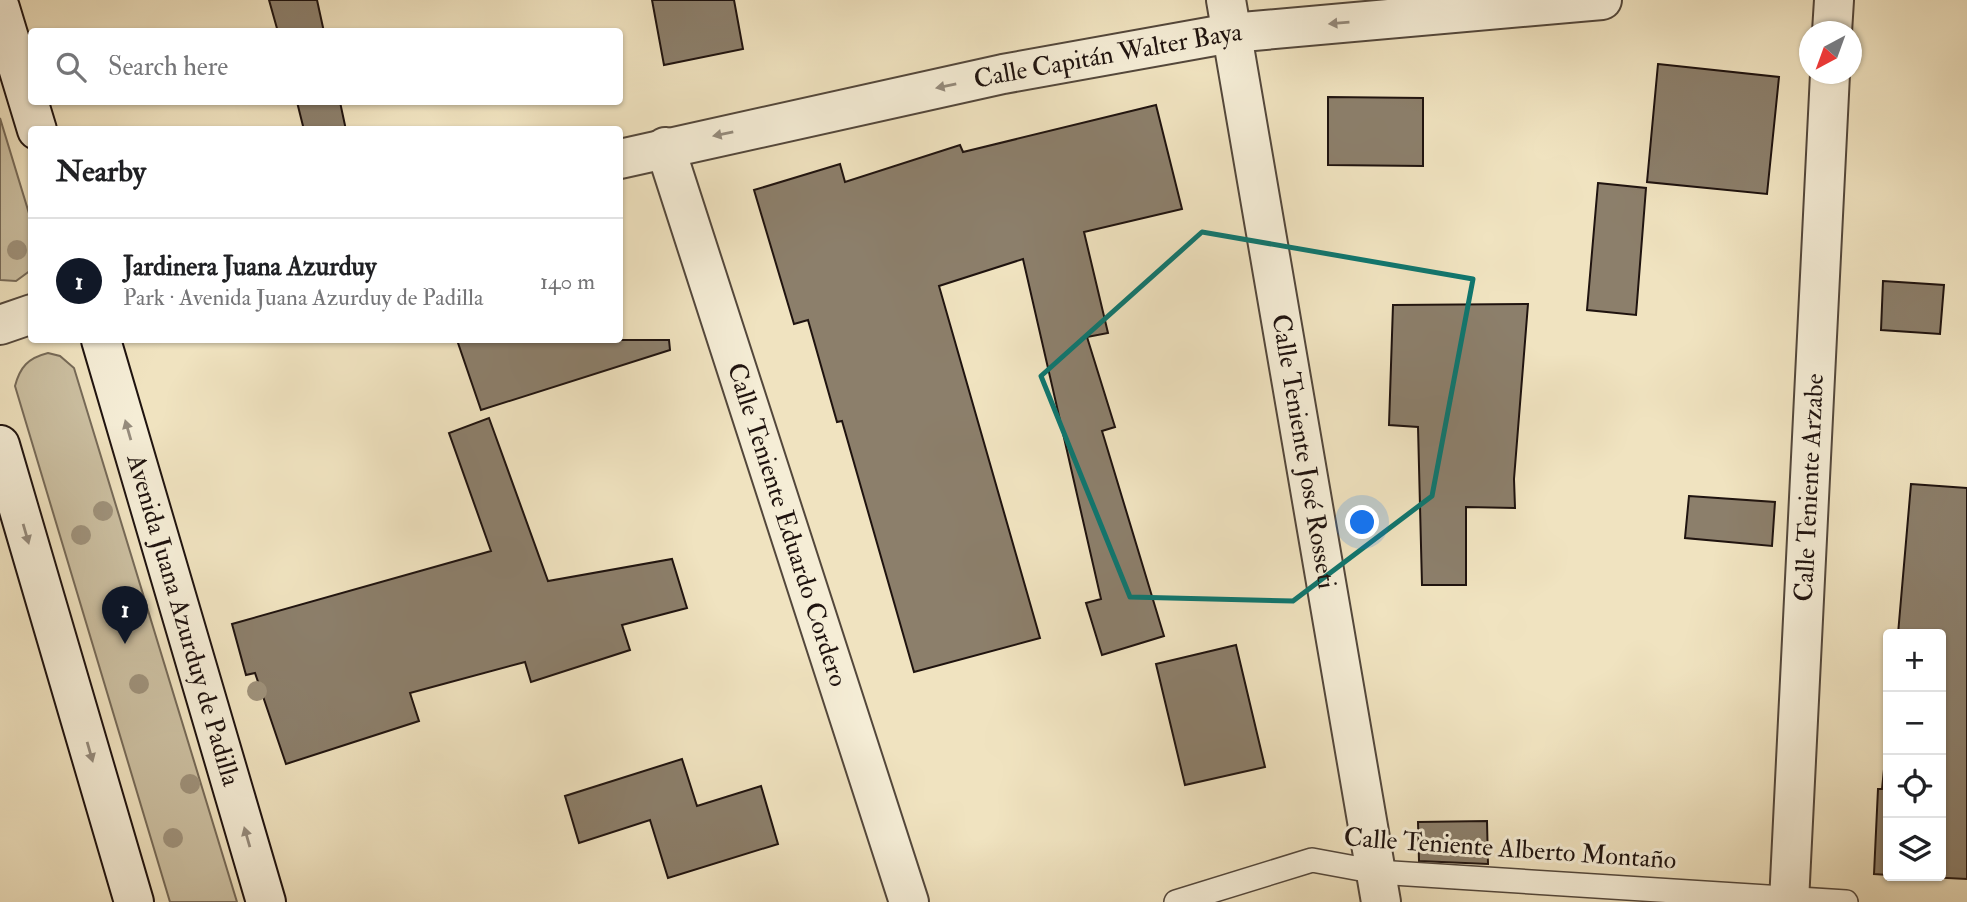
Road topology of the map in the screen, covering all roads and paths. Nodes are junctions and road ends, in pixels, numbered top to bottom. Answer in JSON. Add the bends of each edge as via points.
{"nodes":[{"id":1,"x":1602,"y":0,"type":"edge"},
{"id":2,"x":1834,"y":0,"type":"edge"},
{"id":3,"x":0,"y":8,"type":"edge"},
{"id":4,"x":1229,"y":17,"type":"edge"},
{"id":5,"x":1833,"y":21,"type":"edge"},
{"id":6,"x":1830,"y":84,"type":"edge"},
{"id":7,"x":28,"y":100,"type":"edge"},
{"id":8,"x":29,"y":105,"type":"edge"},
{"id":9,"x":36,"y":126,"type":"edge"},
{"id":10,"x":665,"y":147,"type":"junction"},
{"id":11,"x":623,"y":158,"type":"edge"},
{"id":12,"x":28,"y":315,"type":"edge"},
{"id":13,"x":0,"y":324,"type":"edge"},
{"id":14,"x":102,"y":343,"type":"edge"},
{"id":15,"x":0,"y":445,"type":"edge"},
{"id":16,"x":1379,"y":887,"type":"edge"},
{"id":17,"x":1789,"y":900,"type":"edge"},
{"id":18,"x":134,"y":902,"type":"edge"},
{"id":19,"x":267,"y":902,"type":"edge"},
{"id":20,"x":909,"y":902,"type":"edge"},
{"id":21,"x":1176,"y":902,"type":"edge"},
{"id":22,"x":1846,"y":902,"type":"edge"}],
"edges":[{"from":1,"to":4,"type":"street","name":"Calle Capitán Walter Baya","one_way":true},
{"from":2,"to":5,"type":"street"},
{"from":3,"to":7,"type":"street"},
{"from":4,"to":10,"type":"street","name":"Calle Capitán Walter Baya","one_way":true,"via":[[1003,74]]},
{"from":4,"to":16,"type":"street","name":"Calle Teniente José Rosseti"},
{"from":6,"to":17,"type":"street","name":"Calle Teniente Arzabe"},
{"from":8,"to":9,"type":"street"},
{"from":10,"to":11,"type":"street","name":"Calle Capitán Walter Baya"},
{"from":10,"to":20,"type":"street","name":"Calle Teniente Eduardo Cordero"},
{"from":12,"to":13,"type":"street"},
{"from":19,"to":14,"type":"street","name":"Avenida Juana Azurduy de Padilla","one_way":true},
{"from":15,"to":18,"type":"street","one_way":true},
{"from":16,"to":17,"type":"lane","name":"Calle Teniente Alberto Montaño"},
{"from":16,"to":21,"type":"lane","name":"Calle Teniente Alberto Montaño","via":[[1312,860]]},
{"from":17,"to":22,"type":"lane","name":"Calle Teniente Alberto Montaño"}]}
